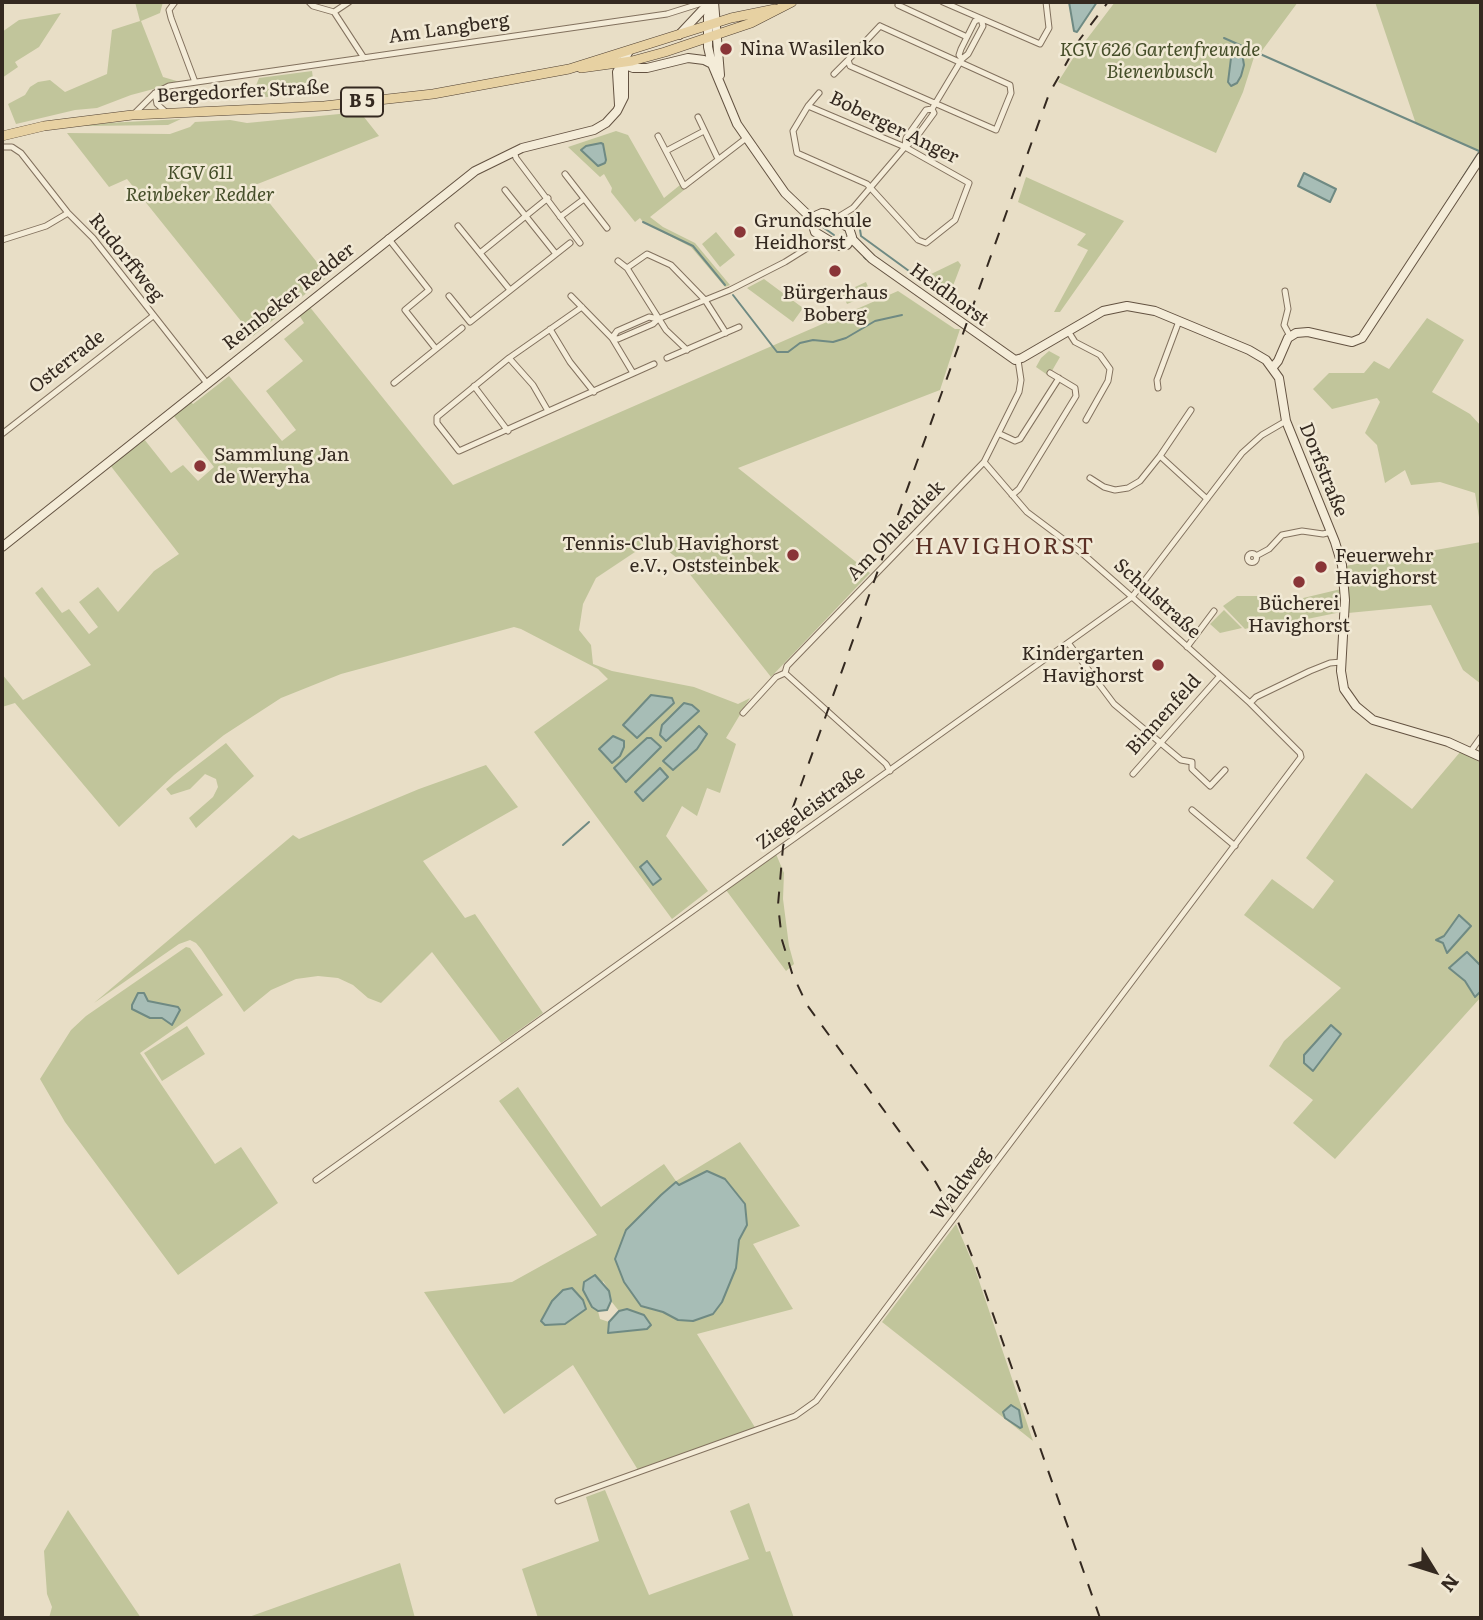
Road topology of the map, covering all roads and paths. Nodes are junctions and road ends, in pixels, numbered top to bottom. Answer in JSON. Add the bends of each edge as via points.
{"nodes":[{"id":1,"x":175,"y":2,"type":"edge"},
{"id":2,"x":309,"y":2,"type":"edge"},
{"id":3,"x":349,"y":2,"type":"edge"},
{"id":4,"x":682,"y":2,"type":"edge"},
{"id":5,"x":792,"y":2,"type":"edge"},
{"id":6,"x":943,"y":2,"type":"edge"},
{"id":7,"x":1046,"y":2,"type":"edge"},
{"id":8,"x":711,"y":3,"type":"edge"},
{"id":9,"x":316,"y":4,"type":"edge"},
{"id":10,"x":898,"y":5,"type":"dead end"},
{"id":11,"x":686,"y":8,"type":"junction"},
{"id":12,"x":775,"y":9,"type":"junction"},
{"id":13,"x":334,"y":12,"type":"junction"},
{"id":14,"x":731,"y":18,"type":"junction"},
{"id":15,"x":981,"y":19,"type":"junction"},
{"id":16,"x":712,"y":24,"type":"junction"},
{"id":17,"x":679,"y":35,"type":"junction"},
{"id":18,"x":712,"y":36,"type":"junction"},
{"id":19,"x":967,"y":37,"type":"junction"},
{"id":20,"x":629,"y":51,"type":"junction"},
{"id":21,"x":612,"y":55,"type":"junction"},
{"id":22,"x":364,"y":58,"type":"junction"},
{"id":23,"x":848,"y":60,"type":"junction"},
{"id":24,"x":960,"y":61,"type":"junction"},
{"id":25,"x":621,"y":63,"type":"junction"},
{"id":26,"x":712,"y":64,"type":"junction"},
{"id":27,"x":569,"y":69,"type":"junction"},
{"id":28,"x":835,"y":74,"type":"dead end"},
{"id":29,"x":720,"y":78,"type":"junction"},
{"id":30,"x":195,"y":82,"type":"junction"},
{"id":31,"x":155,"y":93,"type":"junction"},
{"id":32,"x":819,"y":93,"type":"dead end"},
{"id":33,"x":808,"y":106,"type":"junction"},
{"id":34,"x":934,"y":107,"type":"junction"},
{"id":35,"x":170,"y":114,"type":"junction"},
{"id":36,"x":132,"y":115,"type":"junction"},
{"id":37,"x":698,"y":117,"type":"dead end"},
{"id":38,"x":704,"y":131,"type":"junction"},
{"id":39,"x":2,"y":136,"type":"edge"},
{"id":40,"x":658,"y":136,"type":"dead end"},
{"id":41,"x":745,"y":139,"type":"junction"},
{"id":42,"x":2,"y":147,"type":"edge"},
{"id":43,"x":905,"y":147,"type":"junction"},
{"id":44,"x":666,"y":150,"type":"junction"},
{"id":45,"x":514,"y":151,"type":"junction"},
{"id":46,"x":1481,"y":157,"type":"edge"},
{"id":47,"x":718,"y":159,"type":"junction"},
{"id":48,"x":565,"y":174,"type":"dead end"},
{"id":49,"x":871,"y":188,"type":"junction"},
{"id":50,"x":505,"y":190,"type":"dead end"},
{"id":51,"x":548,"y":198,"type":"junction"},
{"id":52,"x":584,"y":199,"type":"junction"},
{"id":53,"x":800,"y":208,"type":"junction"},
{"id":54,"x":853,"y":208,"type":"junction"},
{"id":55,"x":68,"y":213,"type":"junction"},
{"id":56,"x":819,"y":214,"type":"junction"},
{"id":57,"x":526,"y":216,"type":"junction"},
{"id":58,"x":560,"y":217,"type":"junction"},
{"id":59,"x":835,"y":219,"type":"junction"},
{"id":60,"x":812,"y":222,"type":"junction"},
{"id":61,"x":845,"y":225,"type":"junction"},
{"id":62,"x":458,"y":226,"type":"dead end"},
{"id":63,"x":607,"y":228,"type":"dead end"},
{"id":64,"x":815,"y":232,"type":"junction"},
{"id":65,"x":388,"y":239,"type":"junction"},
{"id":66,"x":2,"y":240,"type":"edge"},
{"id":67,"x":827,"y":240,"type":"junction"},
{"id":68,"x":848,"y":242,"type":"junction"},
{"id":69,"x":570,"y":243,"type":"dead end"},
{"id":70,"x":580,"y":243,"type":"dead end"},
{"id":71,"x":809,"y":247,"type":"junction"},
{"id":72,"x":480,"y":253,"type":"junction"},
{"id":73,"x":556,"y":254,"type":"junction"},
{"id":74,"x":618,"y":261,"type":"dead end"},
{"id":75,"x":627,"y":268,"type":"junction"},
{"id":76,"x":510,"y":290,"type":"junction"},
{"id":77,"x":1285,"y":292,"type":"dead end"},
{"id":78,"x":449,"y":296,"type":"dead end"},
{"id":79,"x":571,"y":296,"type":"dead end"},
{"id":80,"x":705,"y":300,"type":"junction"},
{"id":81,"x":582,"y":307,"type":"junction"},
{"id":82,"x":153,"y":316,"type":"junction"},
{"id":83,"x":658,"y":319,"type":"junction"},
{"id":84,"x":1179,"y":321,"type":"junction"},
{"id":85,"x":738,"y":327,"type":"dead end"},
{"id":86,"x":462,"y":328,"type":"dead end"},
{"id":87,"x":550,"y":329,"type":"junction"},
{"id":88,"x":1068,"y":331,"type":"junction"},
{"id":89,"x":726,"y":333,"type":"junction"},
{"id":90,"x":1290,"y":336,"type":"junction"},
{"id":91,"x":612,"y":338,"type":"junction"},
{"id":92,"x":436,"y":349,"type":"junction"},
{"id":93,"x":687,"y":350,"type":"junction"},
{"id":94,"x":509,"y":358,"type":"junction"},
{"id":95,"x":667,"y":358,"type":"dead end"},
{"id":96,"x":1018,"y":360,"type":"junction"},
{"id":97,"x":654,"y":364,"type":"dead end"},
{"id":98,"x":1273,"y":367,"type":"junction"},
{"id":99,"x":633,"y":373,"type":"junction"},
{"id":100,"x":1051,"y":373,"type":"dead end"},
{"id":101,"x":1059,"y":378,"type":"junction"},
{"id":102,"x":206,"y":382,"type":"junction"},
{"id":103,"x":394,"y":383,"type":"dead end"},
{"id":104,"x":474,"y":386,"type":"junction"},
{"id":105,"x":1158,"y":388,"type":"dead end"},
{"id":106,"x":594,"y":392,"type":"junction"},
{"id":107,"x":1191,"y":410,"type":"dead end"},
{"id":108,"x":548,"y":411,"type":"junction"},
{"id":109,"x":1086,"y":419,"type":"dead end"},
{"id":110,"x":1286,"y":421,"type":"junction"},
{"id":111,"x":508,"y":430,"type":"junction"},
{"id":112,"x":2,"y":434,"type":"edge"},
{"id":113,"x":1000,"y":434,"type":"junction"},
{"id":114,"x":1160,"y":456,"type":"junction"},
{"id":115,"x":984,"y":462,"type":"junction"},
{"id":116,"x":1090,"y":478,"type":"dead end"},
{"id":117,"x":1012,"y":495,"type":"junction"},
{"id":118,"x":1207,"y":499,"type":"junction"},
{"id":119,"x":1331,"y":531,"type":"junction"},
{"id":120,"x":2,"y":547,"type":"edge"},
{"id":121,"x":1256,"y":556,"type":"dead end"},
{"id":122,"x":1132,"y":597,"type":"junction"},
{"id":123,"x":1214,"y":611,"type":"dead end"},
{"id":124,"x":1069,"y":644,"type":"junction"},
{"id":125,"x":1186,"y":647,"type":"junction"},
{"id":126,"x":1341,"y":662,"type":"junction"},
{"id":127,"x":785,"y":673,"type":"junction"},
{"id":128,"x":1219,"y":677,"type":"junction"},
{"id":129,"x":1250,"y":703,"type":"junction"},
{"id":130,"x":743,"y":713,"type":"dead end"},
{"id":131,"x":1481,"y":737,"type":"edge"},
{"id":132,"x":1160,"y":743,"type":"junction"},
{"id":133,"x":1471,"y":751,"type":"junction"},
{"id":134,"x":1481,"y":757,"type":"edge"},
{"id":135,"x":1298,"y":763,"type":"joint"},
{"id":136,"x":1225,"y":770,"type":"dead end"},
{"id":137,"x":890,"y":771,"type":"junction"},
{"id":138,"x":1133,"y":774,"type":"dead end"},
{"id":139,"x":1192,"y":810,"type":"dead end"},
{"id":140,"x":1235,"y":846,"type":"junction"},
{"id":141,"x":316,"y":1180,"type":"dead end"},
{"id":142,"x":558,"y":1501,"type":"dead end"}],
"edges":[{"from":1,"to":30,"type":"street","via":[[169,10]]},
{"from":2,"to":9,"type":"street"},
{"from":3,"to":13,"type":"street"},
{"from":4,"to":11,"type":"street"},
{"from":5,"to":12,"type":"main road","name":"Bergedorfer Straße","number":"B 5"},
{"from":6,"to":15,"type":"street"},
{"from":7,"to":15,"type":"street","via":[[1049,28],[1040,44]]},
{"from":8,"to":11,"type":"street","name":"Am Langberg"},
{"from":8,"to":14,"type":"street"},
{"from":8,"to":16,"type":"street"},
{"from":8,"to":17,"type":"street"},
{"from":9,"to":13,"type":"street"},
{"from":10,"to":19,"type":"street"},
{"from":11,"to":22,"type":"street","name":"Am Langberg"},
{"from":12,"to":14,"type":"main road","name":"Bergedorfer Straße","number":"B 5"},
{"from":12,"to":18,"type":"main road","name":"Bergedorfer Straße","number":"B 5"},
{"from":13,"to":22,"type":"street","name":"Am Langberg"},
{"from":14,"to":16,"type":"main road","name":"Bergedorfer Straße","number":"B 5"},
{"from":15,"to":19,"type":"street","via":[[975,21]]},
{"from":15,"to":24,"type":"street","via":[[983,26]]},
{"from":16,"to":17,"type":"main road","name":"Bergedorfer Straße","number":"B 5"},
{"from":16,"to":18,"type":"street"},
{"from":17,"to":20,"type":"main road","name":"Bergedorfer Straße","number":"B 5"},
{"from":18,"to":25,"type":"main road","name":"Bergedorfer Straße","number":"B 5"},
{"from":18,"to":26,"type":"street"},
{"from":18,"to":29,"type":"street"},
{"from":19,"to":24,"type":"street"},
{"from":20,"to":21,"type":"main road","name":"Bergedorfer Straße","number":"B 5"},
{"from":20,"to":25,"type":"street","name":"Reinbeker Redder"},
{"from":21,"to":25,"type":"street"},
{"from":21,"to":27,"type":"main road","name":"Bergedorfer Straße","number":"B 5"},
{"from":22,"to":30,"type":"street","name":"Am Langberg"},
{"from":23,"to":24,"type":"street","via":[[880,26]]},
{"from":23,"to":28,"type":"street"},
{"from":23,"to":34,"type":"street","via":[[850,66]]},
{"from":24,"to":34,"type":"street"},
{"from":24,"to":34,"type":"street","via":[[1012,88],[998,127],[993,130]]},
{"from":25,"to":26,"type":"street","via":[[647,68],[692,58]]},
{"from":25,"to":27,"type":"main road","name":"Bergedorfer Straße","number":"B 5"},
{"from":25,"to":45,"type":"street","name":"Reinbeker Redder","via":[[617,111],[599,128]]},
{"from":26,"to":29,"type":"street"},
{"from":27,"to":35,"type":"main road","name":"Bergedorfer Straße","number":"B 5","via":[[396,99]]},
{"from":29,"to":41,"type":"street"},
{"from":30,"to":31,"type":"street","name":"Am Langberg"},
{"from":31,"to":35,"type":"street","via":[[157,104]]},
{"from":31,"to":36,"type":"street","name":"Am Langberg"},
{"from":32,"to":33,"type":"street","name":"Boberger Anger"},
{"from":33,"to":43,"type":"street","name":"Boberger Anger"},
{"from":33,"to":49,"type":"street","name":"Boberger Anger","via":[[793,131],[797,153]]},
{"from":34,"to":43,"type":"street","via":[[929,120]]},
{"from":35,"to":36,"type":"main road","name":"Bergedorfer Straße","number":"B 5"},
{"from":36,"to":39,"type":"main road","name":"Bergedorfer Straße","number":"B 5"},
{"from":37,"to":38,"type":"street"},
{"from":38,"to":44,"type":"street"},
{"from":38,"to":47,"type":"street"},
{"from":40,"to":44,"type":"street"},
{"from":41,"to":47,"type":"street"},
{"from":41,"to":53,"type":"street"},
{"from":42,"to":55,"type":"street","name":"Rudorffweg","via":[[21,153]]},
{"from":43,"to":49,"type":"street"},
{"from":43,"to":49,"type":"street","name":"Boberger Anger","via":[[969,183],[955,220],[926,243],[918,240]]},
{"from":44,"to":47,"type":"street","via":[[684,186]]},
{"from":45,"to":51,"type":"street"},
{"from":45,"to":65,"type":"street","name":"Reinbeker Redder","via":[[475,171]]},
{"from":46,"to":90,"type":"street","via":[[1363,336],[1356,341],[1308,332]]},
{"from":48,"to":52,"type":"street"},
{"from":49,"to":54,"type":"street"},
{"from":50,"to":57,"type":"street"},
{"from":51,"to":57,"type":"street"},
{"from":51,"to":58,"type":"street"},
{"from":52,"to":58,"type":"street"},
{"from":52,"to":63,"type":"street"},
{"from":53,"to":56,"type":"street"},
{"from":53,"to":60,"type":"street"},
{"from":54,"to":59,"type":"street"},
{"from":54,"to":61,"type":"street"},
{"from":55,"to":66,"type":"street","via":[[46,226]]},
{"from":55,"to":82,"type":"street","name":"Rudorffweg"},
{"from":56,"to":59,"type":"street"},
{"from":56,"to":60,"type":"street"},
{"from":57,"to":72,"type":"street"},
{"from":57,"to":73,"type":"street"},
{"from":58,"to":70,"type":"street"},
{"from":59,"to":61,"type":"street"},
{"from":60,"to":64,"type":"street"},
{"from":61,"to":68,"type":"street","via":[[851,231]]},
{"from":62,"to":72,"type":"street"},
{"from":64,"to":67,"type":"street","name":"Heidhorst"},
{"from":64,"to":71,"type":"street"},
{"from":65,"to":92,"type":"street","via":[[429,290],[405,310]]},
{"from":65,"to":102,"type":"street","name":"Reinbeker Redder"},
{"from":67,"to":68,"type":"street","name":"Heidhorst","via":[[838,246]]},
{"from":67,"to":71,"type":"street"},
{"from":68,"to":96,"type":"street","name":"Heidhorst"},
{"from":69,"to":73,"type":"street"},
{"from":71,"to":80,"type":"street"},
{"from":72,"to":76,"type":"street"},
{"from":73,"to":76,"type":"street"},
{"from":74,"to":75,"type":"street"},
{"from":75,"to":80,"type":"street","via":[[647,254],[671,265]]},
{"from":75,"to":83,"type":"street"},
{"from":76,"to":78,"type":"street","via":[[470,322]]},
{"from":77,"to":90,"type":"street","via":[[1288,312],[1284,326]]},
{"from":79,"to":81,"type":"street"},
{"from":80,"to":83,"type":"street"},
{"from":80,"to":89,"type":"street"},
{"from":81,"to":87,"type":"street"},
{"from":81,"to":91,"type":"street"},
{"from":82,"to":102,"type":"street","name":"Rudorffweg"},
{"from":82,"to":112,"type":"street","name":"Osterrade"},
{"from":83,"to":91,"type":"street","via":[[649,317],[617,331]]},
{"from":83,"to":93,"type":"street"},
{"from":84,"to":88,"type":"street","via":[[1143,307],[1119,306]]},
{"from":84,"to":98,"type":"street","via":[[1249,349]]},
{"from":84,"to":105,"type":"street"},
{"from":85,"to":89,"type":"street"},
{"from":86,"to":92,"type":"street"},
{"from":87,"to":94,"type":"street"},
{"from":87,"to":106,"type":"street"},
{"from":88,"to":96,"type":"street"},
{"from":88,"to":109,"type":"street","via":[[1076,344],[1100,355],[1110,369]]},
{"from":89,"to":93,"type":"street"},
{"from":90,"to":98,"type":"street"},
{"from":91,"to":99,"type":"street"},
{"from":92,"to":103,"type":"street"},
{"from":93,"to":95,"type":"street"},
{"from":94,"to":104,"type":"street"},
{"from":94,"to":108,"type":"street"},
{"from":96,"to":113,"type":"street","name":"Am Ohlendiek","via":[[1021,388]]},
{"from":97,"to":99,"type":"street"},
{"from":98,"to":110,"type":"street","name":"Dorfstraße","via":[[1280,381]]},
{"from":99,"to":106,"type":"street"},
{"from":100,"to":101,"type":"street"},
{"from":101,"to":113,"type":"street","via":[[1020,439]]},
{"from":101,"to":117,"type":"street","via":[[1075,388],[1076,396]]},
{"from":102,"to":120,"type":"street","name":"Reinbeker Redder"},
{"from":104,"to":111,"type":"street"},
{"from":104,"to":111,"type":"street","via":[[438,417],[437,423],[459,451]]},
{"from":106,"to":108,"type":"street"},
{"from":107,"to":114,"type":"street"},
{"from":108,"to":111,"type":"street"},
{"from":110,"to":118,"type":"street","name":"Ziegeleistraße","via":[[1242,453]]},
{"from":110,"to":119,"type":"street","name":"Dorfstraße"},
{"from":113,"to":115,"type":"street","name":"Am Ohlendiek"},
{"from":114,"to":116,"type":"street","via":[[1140,481],[1128,488],[1115,490]]},
{"from":114,"to":118,"type":"street"},
{"from":115,"to":117,"type":"street","name":"Schulstraße"},
{"from":115,"to":127,"type":"street","name":"Am Ohlendiek"},
{"from":117,"to":122,"type":"street","name":"Schulstraße"},
{"from":118,"to":122,"type":"street","name":"Ziegeleistraße"},
{"from":119,"to":121,"type":"street","name":"Dorfstraße","via":[[1282,535]]},
{"from":119,"to":126,"type":"street","name":"Dorfstraße","via":[[1345,591]]},
{"from":122,"to":124,"type":"street","name":"Ziegeleistraße"},
{"from":122,"to":125,"type":"street","name":"Schulstraße"},
{"from":123,"to":125,"type":"street"},
{"from":124,"to":132,"type":"street","via":[[1114,704]]},
{"from":124,"to":137,"type":"street","name":"Ziegeleistraße"},
{"from":125,"to":128,"type":"street","name":"Schulstraße"},
{"from":126,"to":129,"type":"street","via":[[1310,671]]},
{"from":126,"to":133,"type":"street","name":"Dorfstraße","via":[[1344,689],[1368,716]]},
{"from":127,"to":130,"type":"street","name":"Am Ohlendiek"},
{"from":127,"to":137,"type":"street"},
{"from":128,"to":129,"type":"street","name":"Schulstraße"},
{"from":128,"to":132,"type":"street","name":"Binnenfeld"},
{"from":129,"to":135,"type":"street","name":"Schulstraße","via":[[1300,752]]},
{"from":131,"to":133,"type":"street"},
{"from":132,"to":136,"type":"street","via":[[1181,760],[1192,762],[1192,769],[1210,786]]},
{"from":132,"to":138,"type":"street","name":"Binnenfeld"},
{"from":133,"to":134,"type":"street","name":"Dorfstraße"},
{"from":135,"to":140,"type":"street","name":"Waldweg"},
{"from":137,"to":141,"type":"street","name":"Ziegeleistraße"},
{"from":139,"to":140,"type":"street"},
{"from":140,"to":142,"type":"street","name":"Waldweg","via":[[816,1401],[795,1416]]}]}
